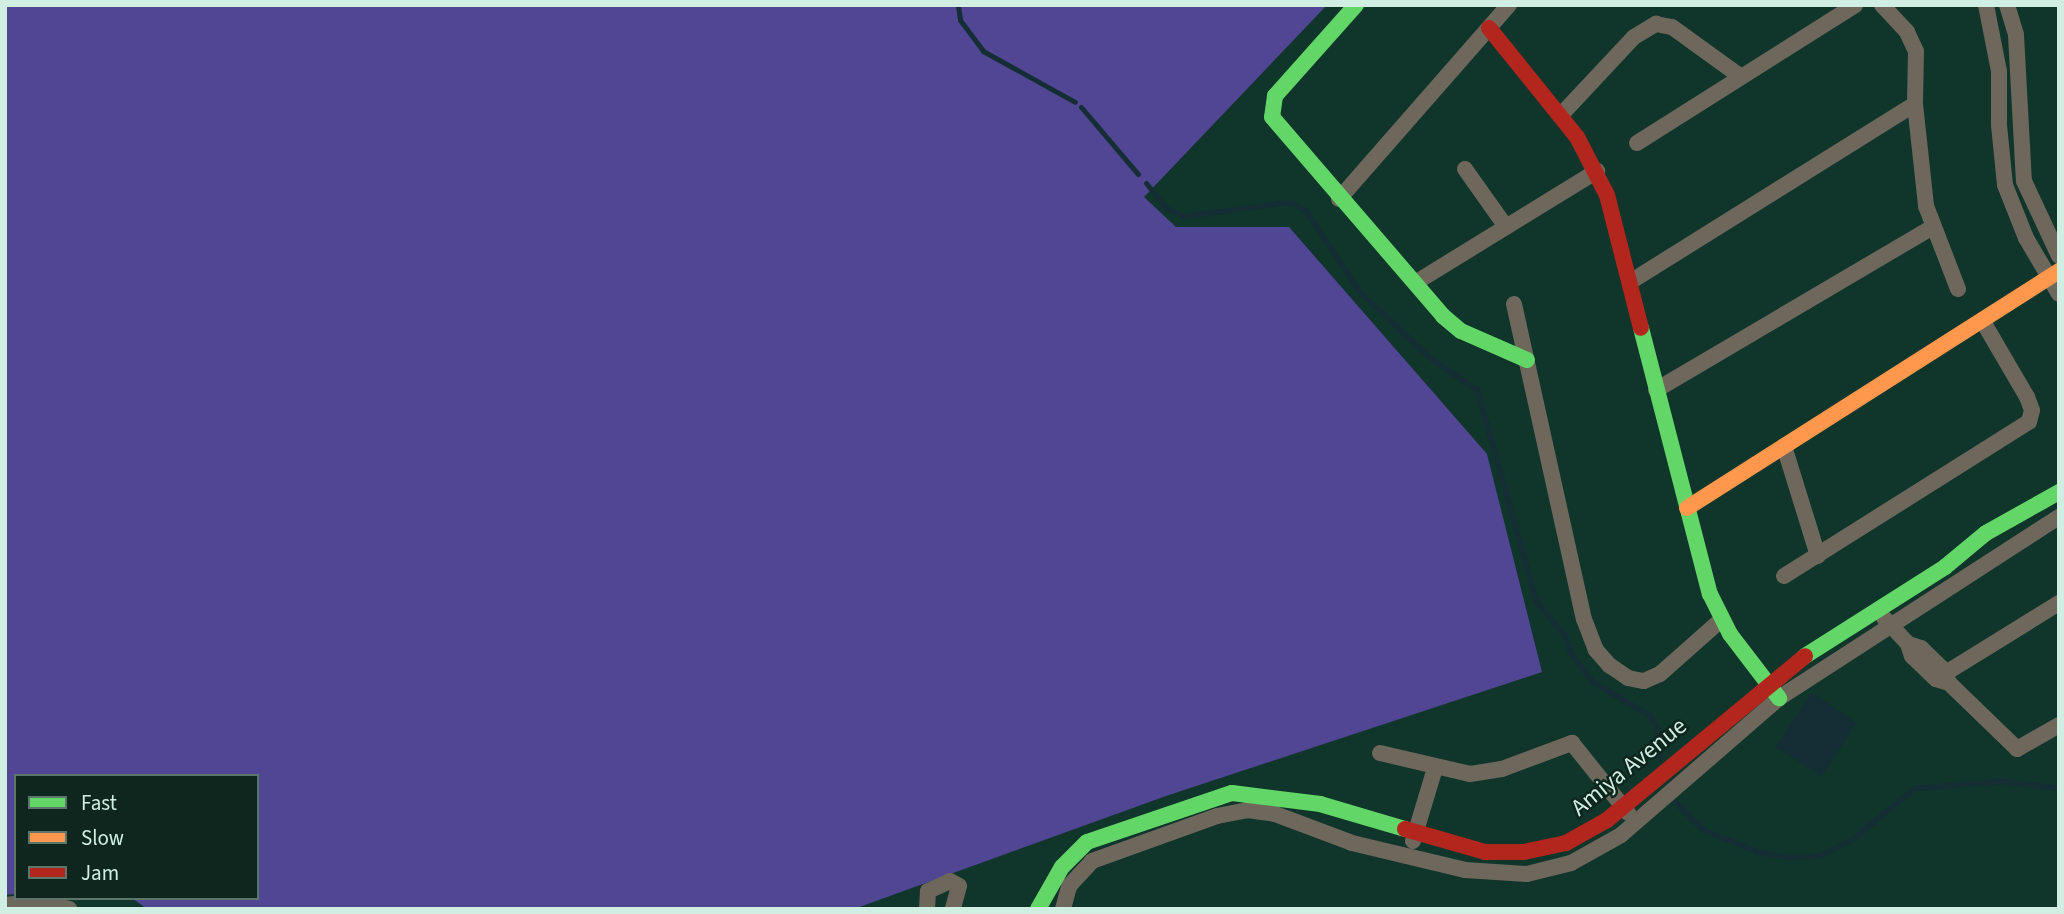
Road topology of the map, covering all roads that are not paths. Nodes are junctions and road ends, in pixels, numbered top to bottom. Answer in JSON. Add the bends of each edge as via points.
{"nodes":[{"id":1,"x":1356,"y":5,"type":"edge"},
{"id":2,"x":1509,"y":5,"type":"edge"},
{"id":3,"x":1855,"y":5,"type":"edge"},
{"id":4,"x":1882,"y":5,"type":"edge"},
{"id":5,"x":1986,"y":5,"type":"edge"},
{"id":6,"x":2007,"y":5,"type":"edge"},
{"id":7,"x":1489,"y":28,"type":"junction"},
{"id":8,"x":1741,"y":78,"type":"junction"},
{"id":9,"x":1915,"y":104,"type":"junction"},
{"id":10,"x":1560,"y":116,"type":"junction"},
{"id":11,"x":1637,"y":143,"type":"dead end"},
{"id":12,"x":1465,"y":169,"type":"dead end"},
{"id":13,"x":1597,"y":172,"type":"junction"},
{"id":14,"x":1339,"y":199,"type":"junction"},
{"id":15,"x":1506,"y":227,"type":"junction"},
{"id":16,"x":1931,"y":228,"type":"junction"},
{"id":17,"x":2059,"y":256,"type":"edge"},
{"id":18,"x":2054,"y":274,"type":"edge"},
{"id":19,"x":1630,"y":282,"type":"junction"},
{"id":20,"x":1415,"y":283,"type":"junction"},
{"id":21,"x":1958,"y":289,"type":"dead end"},
{"id":22,"x":2059,"y":294,"type":"edge"},
{"id":23,"x":1514,"y":304,"type":"dead end"},
{"id":24,"x":1982,"y":320,"type":"junction"},
{"id":25,"x":1527,"y":360,"type":"junction"},
{"id":26,"x":1656,"y":390,"type":"junction"},
{"id":27,"x":1784,"y":446,"type":"junction"},
{"id":28,"x":2059,"y":492,"type":"edge"},
{"id":29,"x":1687,"y":508,"type":"junction"},
{"id":30,"x":2059,"y":517,"type":"edge"},
{"id":31,"x":1818,"y":555,"type":"junction"},
{"id":32,"x":1784,"y":576,"type":"dead end"},
{"id":33,"x":2059,"y":603,"type":"edge"},
{"id":34,"x":1878,"y":609,"type":"junction"},
{"id":35,"x":1721,"y":620,"type":"junction"},
{"id":36,"x":1888,"y":625,"type":"junction"},
{"id":37,"x":1944,"y":678,"type":"junction"},
{"id":38,"x":1767,"y":682,"type":"junction"},
{"id":39,"x":1779,"y":698,"type":"junction"},
{"id":40,"x":2059,"y":725,"type":"edge"},
{"id":41,"x":1380,"y":753,"type":"dead end"},
{"id":42,"x":1435,"y":768,"type":"junction"},
{"id":43,"x":1277,"y":806,"type":"junction"},
{"id":44,"x":1623,"y":806,"type":"junction"},
{"id":45,"x":1636,"y":823,"type":"junction"},
{"id":46,"x":1415,"y":834,"type":"junction"},
{"id":47,"x":1409,"y":854,"type":"junction"},
{"id":48,"x":1077,"y":862,"type":"junction"},
{"id":49,"x":5,"y":905,"type":"edge"},
{"id":50,"x":69,"y":909,"type":"edge"},
{"id":51,"x":927,"y":909,"type":"edge"},
{"id":52,"x":953,"y":909,"type":"edge"},
{"id":53,"x":1038,"y":909,"type":"edge"},
{"id":54,"x":1063,"y":909,"type":"edge"}],
"edges":[{"from":1,"to":14,"type":"street","via":[[1271,102],[1275,123]]},
{"from":2,"to":7,"type":"street"},
{"from":3,"to":8,"type":"street"},
{"from":4,"to":9,"type":"street","via":[[1907,32],[1916,51]]},
{"from":5,"to":18,"type":"street","via":[[1999,71],[1998,125],[2005,185],[2026,238]]},
{"from":6,"to":17,"type":"street","via":[[2016,35],[2024,181]]},
{"from":7,"to":10,"type":"street"},
{"from":7,"to":14,"type":"street"},
{"from":8,"to":10,"type":"street","via":[[1656,19]]},
{"from":8,"to":11,"type":"street"},
{"from":9,"to":16,"type":"street"},
{"from":9,"to":19,"type":"street"},
{"from":10,"to":13,"type":"street"},
{"from":12,"to":15,"type":"street"},
{"from":13,"to":15,"type":"street"},
{"from":13,"to":19,"type":"street"},
{"from":14,"to":20,"type":"street"},
{"from":15,"to":20,"type":"street"},
{"from":16,"to":21,"type":"street"},
{"from":16,"to":26,"type":"street"},
{"from":18,"to":22,"type":"street"},
{"from":18,"to":24,"type":"street"},
{"from":19,"to":26,"type":"street"},
{"from":20,"to":25,"type":"street","via":[[1461,331]]},
{"from":23,"to":25,"type":"street"},
{"from":24,"to":27,"type":"street"},
{"from":24,"to":31,"type":"street","via":[[2037,417]]},
{"from":25,"to":35,"type":"street","via":[[1584,619],[1596,650],[1628,678],[1644,681],[1660,674]]},
{"from":26,"to":29,"type":"street"},
{"from":27,"to":29,"type":"street"},
{"from":27,"to":31,"type":"street"},
{"from":28,"to":34,"type":"street","name":"Amiya Avenue","via":[[1986,533],[1945,567]]},
{"from":29,"to":35,"type":"street"},
{"from":30,"to":36,"type":"street","name":"Amiya Avenue"},
{"from":31,"to":32,"type":"street"},
{"from":33,"to":37,"type":"street"},
{"from":34,"to":36,"type":"street"},
{"from":34,"to":38,"type":"street","name":"Amiya Avenue"},
{"from":35,"to":38,"type":"street"},
{"from":36,"to":37,"type":"street","via":[[1908,644],[1921,648]]},
{"from":36,"to":39,"type":"street","name":"Amiya Avenue"},
{"from":37,"to":40,"type":"street","via":[[2017,749]]},
{"from":38,"to":39,"type":"street"},
{"from":38,"to":44,"type":"street","name":"Amiya Avenue"},
{"from":39,"to":45,"type":"street","name":"Amiya Avenue"},
{"from":41,"to":42,"type":"street"},
{"from":42,"to":44,"type":"street","via":[[1485,773],[1572,743]]},
{"from":42,"to":46,"type":"street"},
{"from":43,"to":46,"type":"street","name":"Amiya Avenue","via":[[1353,812]]},
{"from":43,"to":47,"type":"street","name":"Amiya Avenue","via":[[1335,838]]},
{"from":43,"to":48,"type":"street","name":"Amiya Avenue","via":[[1248,792],[1213,797],[1107,833]]},
{"from":44,"to":45,"type":"street"},
{"from":44,"to":46,"type":"street","name":"Amiya Avenue","via":[[1581,836],[1524,852],[1485,852]]},
{"from":45,"to":47,"type":"street","name":"Amiya Avenue","via":[[1590,855],[1527,874],[1465,870]]},
{"from":46,"to":47,"type":"street"},
{"from":48,"to":53,"type":"street","name":"Amiya Avenue"},
{"from":48,"to":54,"type":"street","name":"Amiya Avenue"},
{"from":49,"to":50,"type":"street","via":[[34,902]]},
{"from":51,"to":52,"type":"street","via":[[928,891],[950,881],[959,886]]}]}
